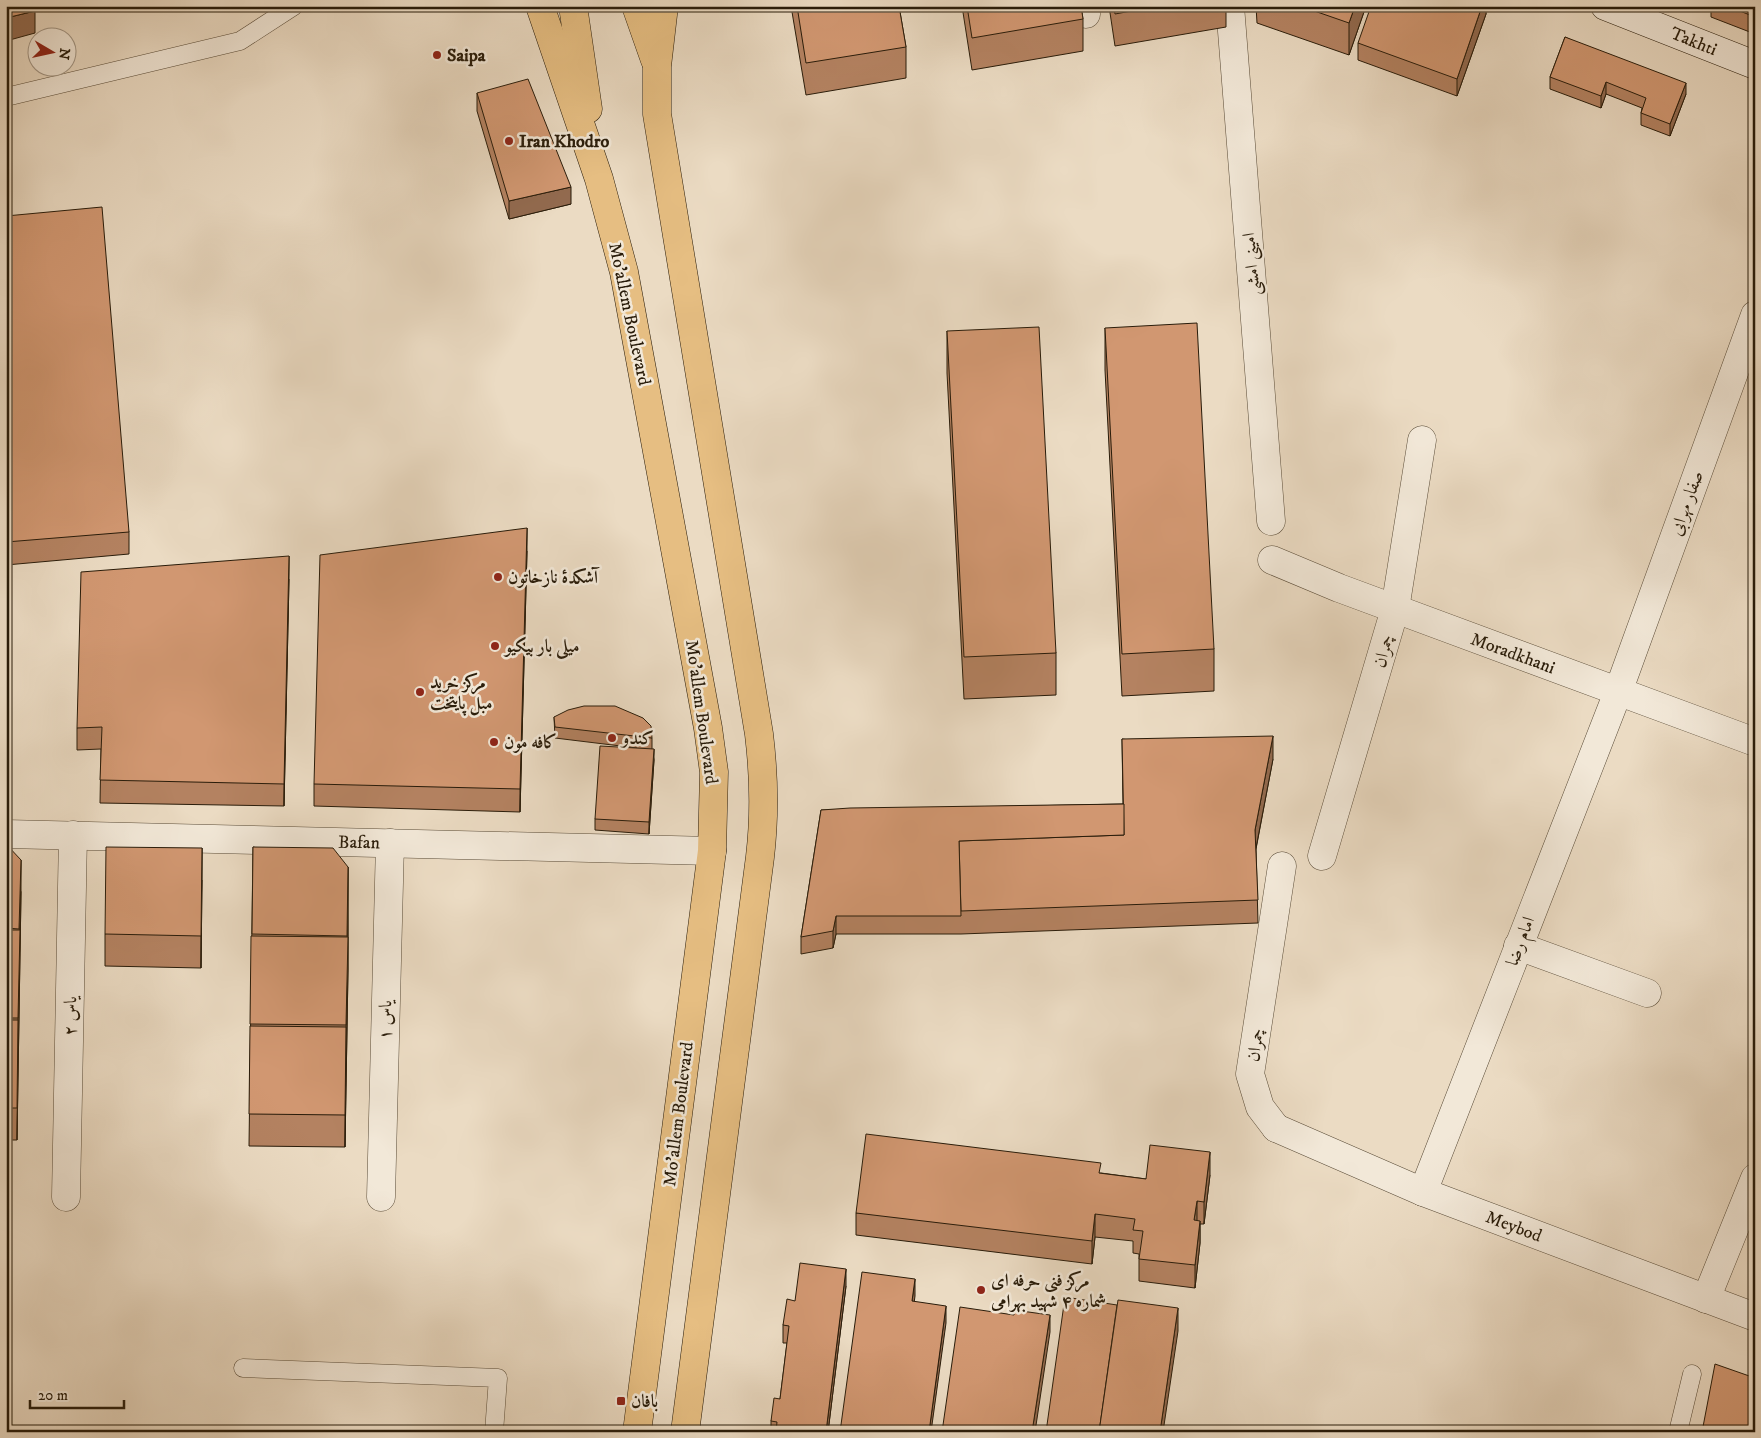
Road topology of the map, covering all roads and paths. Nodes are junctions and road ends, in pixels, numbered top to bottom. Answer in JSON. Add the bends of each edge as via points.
{"nodes":[{"id":1,"x":294,"y":6,"type":"edge"},
{"id":2,"x":540,"y":6,"type":"edge"},
{"id":3,"x":573,"y":6,"type":"edge"},
{"id":4,"x":636,"y":6,"type":"edge"},
{"id":5,"x":664,"y":6,"type":"edge"},
{"id":6,"x":1230,"y":6,"type":"edge"},
{"id":7,"x":1605,"y":6,"type":"edge"},
{"id":8,"x":1755,"y":65,"type":"edge"},
{"id":9,"x":657,"y":66,"type":"junction"},
{"id":10,"x":6,"y":97,"type":"edge"},
{"id":11,"x":599,"y":179,"type":"junction"},
{"id":12,"x":1755,"y":315,"type":"edge"},
{"id":13,"x":1422,"y":440,"type":"dead end"},
{"id":14,"x":1271,"y":521,"type":"dead end"},
{"id":15,"x":1272,"y":560,"type":"dead end"},
{"id":16,"x":1395,"y":609,"type":"junction"},
{"id":17,"x":1618,"y":692,"type":"junction"},
{"id":18,"x":1755,"y":742,"type":"edge"},
{"id":19,"x":6,"y":834,"type":"edge"},
{"id":20,"x":73,"y":835,"type":"junction"},
{"id":21,"x":390,"y":843,"type":"junction"},
{"id":22,"x":712,"y":851,"type":"junction"},
{"id":23,"x":1322,"y":856,"type":"dead end"},
{"id":24,"x":1282,"y":866,"type":"dead end"},
{"id":25,"x":1518,"y":946,"type":"junction"},
{"id":26,"x":1648,"y":993,"type":"dead end"},
{"id":27,"x":1276,"y":1128,"type":"joint"},
{"id":28,"x":1755,"y":1178,"type":"edge"},
{"id":29,"x":1423,"y":1192,"type":"junction"},
{"id":30,"x":66,"y":1197,"type":"dead end"},
{"id":31,"x":381,"y":1198,"type":"dead end"},
{"id":32,"x":1706,"y":1299,"type":"junction"},
{"id":33,"x":1755,"y":1317,"type":"edge"},
{"id":34,"x":244,"y":1368,"type":"dead end"},
{"id":35,"x":1692,"y":1374,"type":"dead end"},
{"id":36,"x":494,"y":1432,"type":"edge"},
{"id":37,"x":637,"y":1432,"type":"edge"},
{"id":38,"x":685,"y":1432,"type":"edge"},
{"id":39,"x":1678,"y":1432,"type":"edge"}],
"edges":[{"from":1,"to":10,"type":"lane","via":[[240,41]]},
{"from":2,"to":11,"type":"main road","name":"Mo'allem Boulevard"},
{"from":3,"to":11,"type":"main road"},
{"from":4,"to":9,"type":"main road"},
{"from":5,"to":9,"type":"main road"},
{"from":6,"to":14,"type":"street","name":"امینی امشی"},
{"from":7,"to":8,"type":"street","name":"Takhti"},
{"from":9,"to":38,"type":"main road","via":[[657,114],[764,772],[760,856]]},
{"from":11,"to":22,"type":"main road","name":"Mo'allem Boulevard","via":[[624,272],[708,728],[714,772]]},
{"from":12,"to":17,"type":"street","name":"صفار مهرابی"},
{"from":13,"to":16,"type":"street","name":"چمران"},
{"from":15,"to":16,"type":"street","name":"Moradkhani"},
{"from":16,"to":17,"type":"street","name":"Moradkhani"},
{"from":16,"to":23,"type":"street","name":"چمران"},
{"from":17,"to":18,"type":"street","name":"Moradkhani"},
{"from":17,"to":25,"type":"street","name":"امام رضا"},
{"from":19,"to":20,"type":"street","name":"Bafan"},
{"from":20,"to":21,"type":"street","name":"Bafan"},
{"from":20,"to":30,"type":"street","name":"یاس ۲"},
{"from":21,"to":22,"type":"street","name":"Bafan"},
{"from":21,"to":31,"type":"street","name":"یاس ۱"},
{"from":22,"to":37,"type":"main road","name":"Mo'allem Boulevard"},
{"from":24,"to":27,"type":"street","name":"چمران","via":[[1250,1074],[1260,1107]]},
{"from":25,"to":26,"type":"street"},
{"from":25,"to":29,"type":"street","name":"امام رضا"},
{"from":27,"to":29,"type":"street","name":"Meybod"},
{"from":28,"to":32,"type":"street"},
{"from":29,"to":32,"type":"street","name":"Meybod"},
{"from":32,"to":33,"type":"street","name":"Meybod"},
{"from":34,"to":36,"type":"lane","via":[[498,1378]]},
{"from":35,"to":39,"type":"lane"}]}
